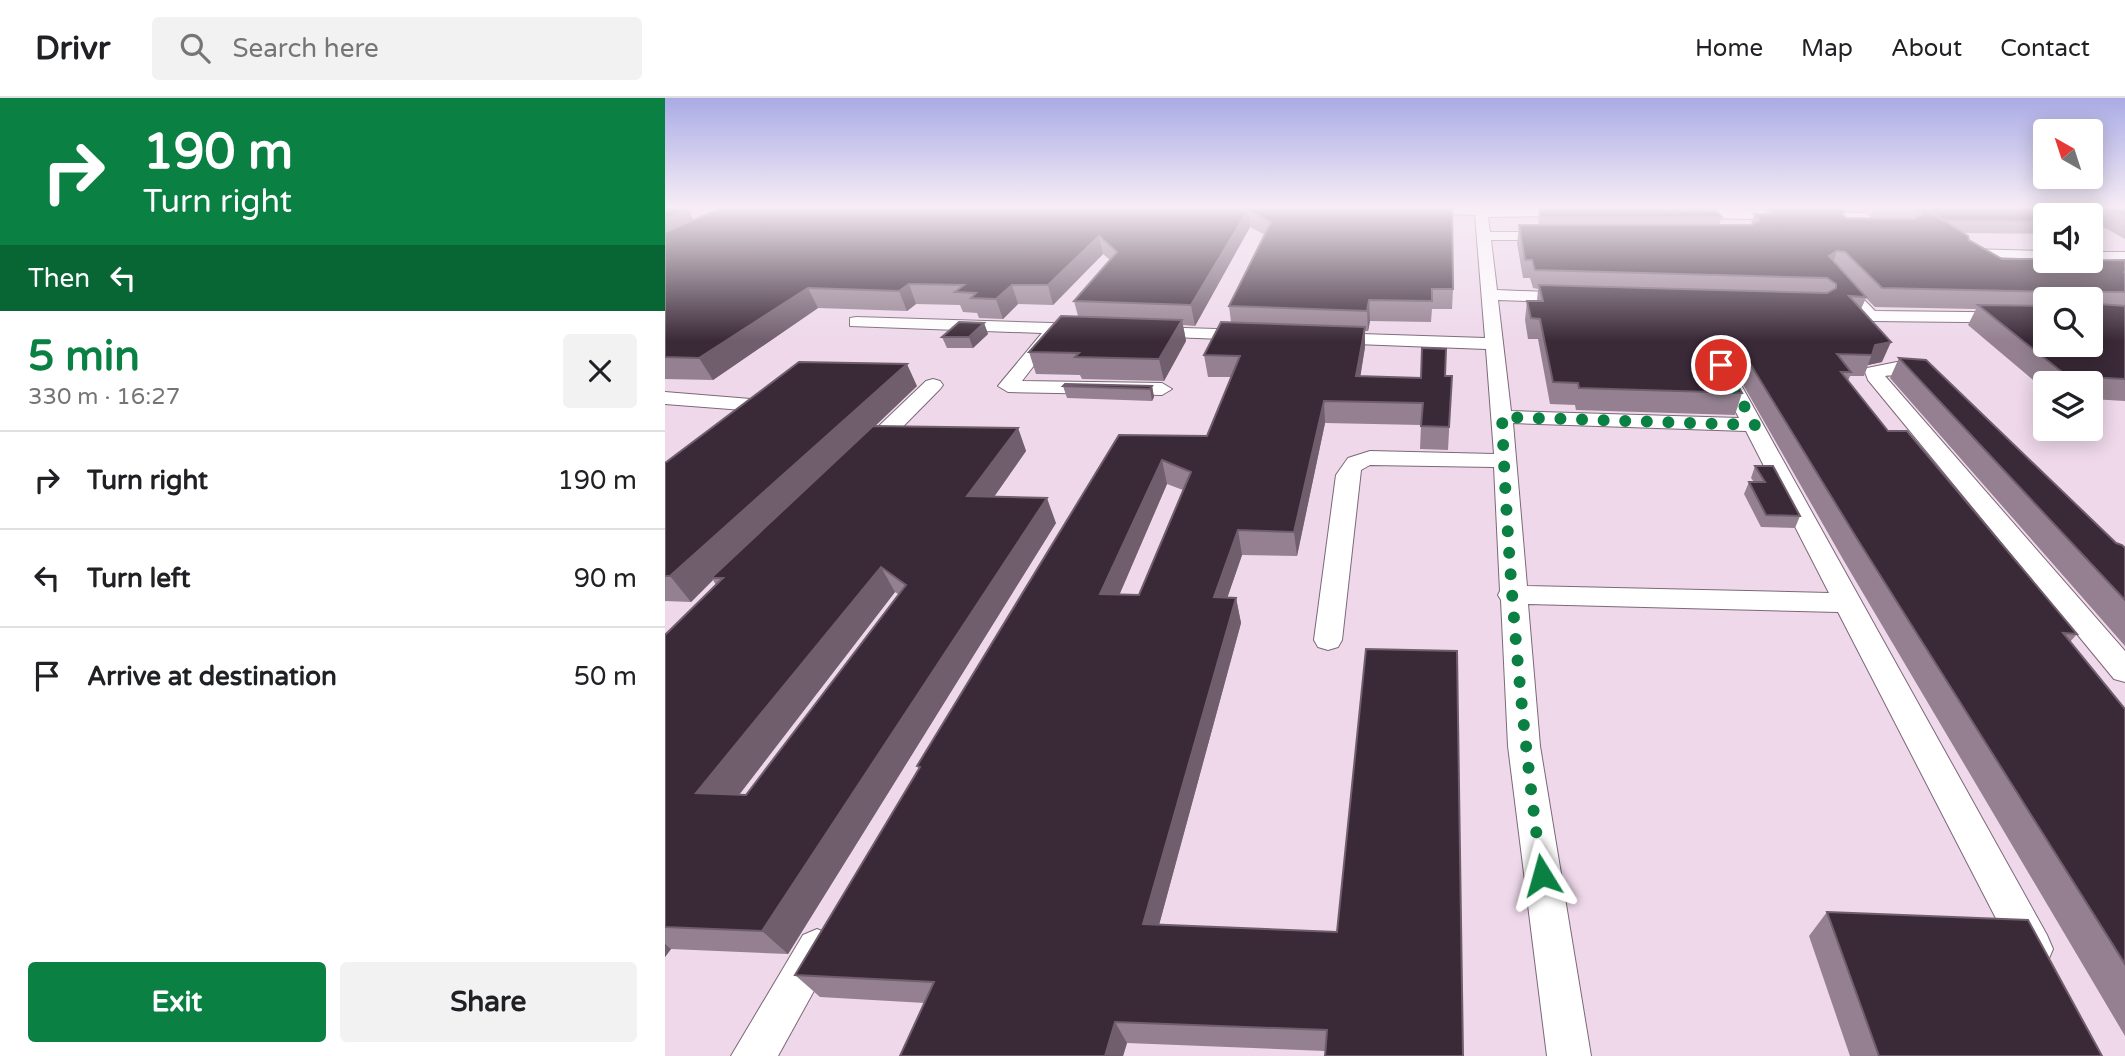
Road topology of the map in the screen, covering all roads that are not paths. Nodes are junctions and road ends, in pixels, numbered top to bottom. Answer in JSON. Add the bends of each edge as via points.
{"nodes":[{"id":1,"x":1486,"y":252,"type":"edge"},
{"id":2,"x":1968,"y":253,"type":"edge"},
{"id":3,"x":2033,"y":255,"type":"edge"},
{"id":4,"x":1832,"y":275,"type":"edge"},
{"id":5,"x":1492,"y":296,"type":"junction"},
{"id":6,"x":1588,"y":298,"type":"edge"},
{"id":7,"x":2033,"y":318,"type":"edge"},
{"id":8,"x":856,"y":322,"type":"dead end"},
{"id":9,"x":1054,"y":328,"type":"junction"},
{"id":10,"x":1109,"y":330,"type":"edge"},
{"id":11,"x":1137,"y":331,"type":"edge"},
{"id":12,"x":1261,"y":336,"type":"edge"},
{"id":13,"x":1316,"y":338,"type":"edge"},
{"id":14,"x":1496,"y":344,"type":"junction"},
{"id":15,"x":1721,"y":365,"type":"edge"},
{"id":16,"x":933,"y":385,"type":"dead end"},
{"id":17,"x":1162,"y":389,"type":"dead end"},
{"id":18,"x":1943,"y":394,"type":"edge"},
{"id":19,"x":665,"y":398,"type":"edge"},
{"id":20,"x":1502,"y":417,"type":"junction"},
{"id":21,"x":1755,"y":425,"type":"junction"},
{"id":22,"x":730,"y":429,"type":"edge"},
{"id":23,"x":1504,"y":461,"type":"junction"},
{"id":24,"x":854,"y":462,"type":"edge"},
{"id":25,"x":1511,"y":595,"type":"junction"},
{"id":26,"x":1851,"y":603,"type":"junction"},
{"id":27,"x":1328,"y":640,"type":"dead end"},
{"id":28,"x":2125,"y":671,"type":"edge"},
{"id":29,"x":832,"y":924,"type":"edge"},
{"id":30,"x":2044,"y":970,"type":"edge"},
{"id":31,"x":753,"y":1056,"type":"edge"},
{"id":32,"x":1569,"y":1056,"type":"edge"}],
"edges":[{"from":1,"to":5,"type":"street"},
{"from":2,"to":3,"type":"street"},
{"from":4,"to":7,"type":"street","via":[[1871,316]]},
{"from":5,"to":6,"type":"street"},
{"from":5,"to":14,"type":"street"},
{"from":8,"to":9,"type":"street"},
{"from":9,"to":10,"type":"street"},
{"from":9,"to":17,"type":"street","via":[[1008,386]]},
{"from":11,"to":12,"type":"street"},
{"from":13,"to":14,"type":"street"},
{"from":14,"to":20,"type":"street"},
{"from":15,"to":21,"type":"street"},
{"from":16,"to":24,"type":"street"},
{"from":18,"to":28,"type":"street","via":[[1924,374],[1912,370],[1874,372],[1937,453]]},
{"from":19,"to":22,"type":"street","via":[[763,406]]},
{"from":20,"to":21,"type":"street"},
{"from":20,"to":23,"type":"street"},
{"from":21,"to":26,"type":"street"},
{"from":23,"to":25,"type":"street"},
{"from":23,"to":27,"type":"street","via":[[1370,458],[1351,466]]},
{"from":25,"to":26,"type":"street"},
{"from":25,"to":32,"type":"street","via":[[1524,746]]},
{"from":26,"to":30,"type":"street"},
{"from":29,"to":31,"type":"street"}]}
